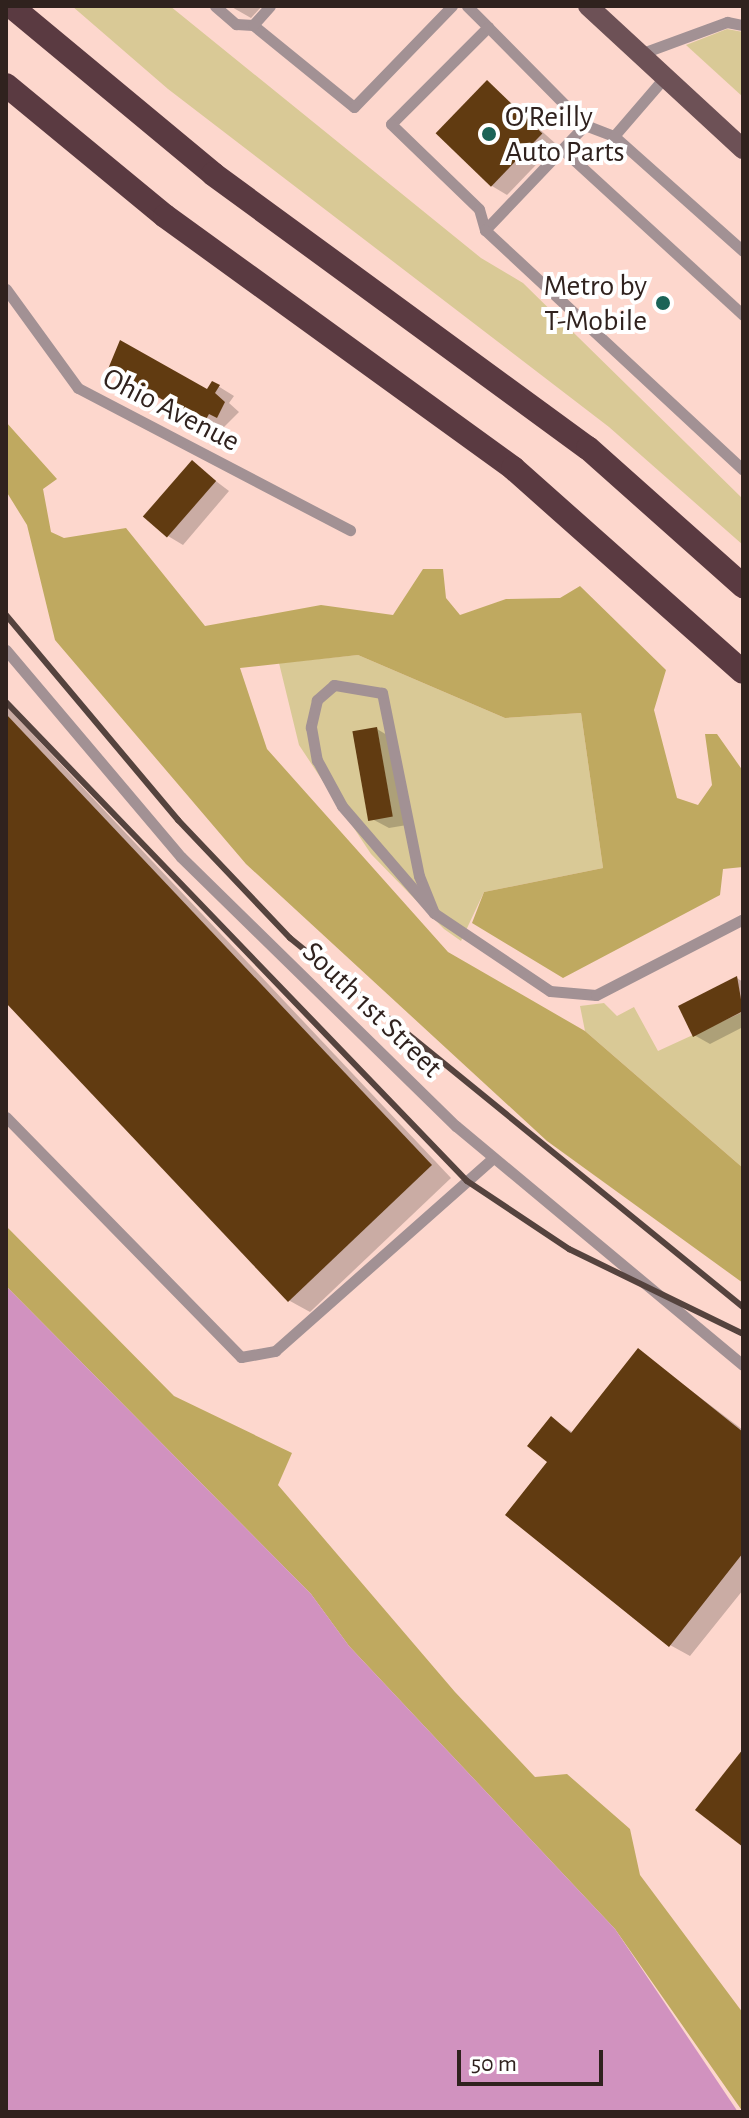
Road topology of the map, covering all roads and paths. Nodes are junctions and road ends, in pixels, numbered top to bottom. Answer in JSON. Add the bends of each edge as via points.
{"nodes":[{"id":1,"x":11,"y":6,"type":"edge"},
{"id":2,"x":215,"y":6,"type":"edge"},
{"id":3,"x":270,"y":6,"type":"edge"},
{"id":4,"x":452,"y":6,"type":"edge"},
{"id":5,"x":467,"y":6,"type":"edge"},
{"id":6,"x":588,"y":6,"type":"edge"},
{"id":7,"x":253,"y":25,"type":"junction"},
{"id":8,"x":743,"y":25,"type":"edge"},
{"id":9,"x":488,"y":27,"type":"junction"},
{"id":10,"x":640,"y":54,"type":"junction"},
{"id":11,"x":665,"y":77,"type":"junction"},
{"id":12,"x":6,"y":85,"type":"edge"},
{"id":13,"x":585,"y":125,"type":"junction"},
{"id":14,"x":614,"y":136,"type":"junction"},
{"id":15,"x":562,"y":149,"type":"junction"},
{"id":16,"x":743,"y":149,"type":"edge"},
{"id":17,"x":485,"y":230,"type":"junction"},
{"id":18,"x":743,"y":251,"type":"edge"},
{"id":19,"x":6,"y":289,"type":"edge"},
{"id":20,"x":743,"y":315,"type":"edge"},
{"id":21,"x":743,"y":470,"type":"edge"},
{"id":22,"x":350,"y":530,"type":"dead end"},
{"id":23,"x":743,"y":586,"type":"edge"},
{"id":24,"x":6,"y":650,"type":"edge"},
{"id":25,"x":743,"y":672,"type":"edge"},
{"id":26,"x":434,"y":913,"type":"junction"},
{"id":27,"x":743,"y":919,"type":"edge"},
{"id":28,"x":6,"y":1117,"type":"edge"},
{"id":29,"x":493,"y":1158,"type":"junction"},
{"id":30,"x":743,"y":1365,"type":"edge"}],
"edges":[{"from":1,"to":23,"type":"highway","via":[[213,174],[588,448]]},
{"from":2,"to":7,"type":"lane","via":[[236,24]]},
{"from":3,"to":7,"type":"lane"},
{"from":4,"to":7,"type":"lane","via":[[354,107]]},
{"from":5,"to":9,"type":"lane"},
{"from":6,"to":10,"type":"main road"},
{"from":8,"to":10,"type":"lane","via":[[727,22]]},
{"from":9,"to":13,"type":"lane"},
{"from":9,"to":17,"type":"lane","via":[[391,124],[479,209]]},
{"from":10,"to":11,"type":"main road"},
{"from":11,"to":14,"type":"lane"},
{"from":11,"to":16,"type":"main road"},
{"from":12,"to":25,"type":"highway","via":[[165,216],[513,468]]},
{"from":13,"to":14,"type":"lane"},
{"from":13,"to":15,"type":"lane"},
{"from":14,"to":18,"type":"lane"},
{"from":15,"to":17,"type":"lane"},
{"from":15,"to":20,"type":"lane"},
{"from":17,"to":21,"type":"lane"},
{"from":19,"to":22,"type":"lane","name":"Ohio Avenue","via":[[78,388]]},
{"from":24,"to":29,"type":"lane","name":"South 1st Street","via":[[181,857]]},
{"from":26,"to":26,"type":"lane","via":[[342,806],[317,760],[311,727],[317,700],[334,685],[382,693],[419,876]]},
{"from":26,"to":27,"type":"lane","via":[[550,991],[572,995],[596,995]]},
{"from":28,"to":29,"type":"lane","via":[[241,1357],[275,1351]]},
{"from":29,"to":30,"type":"lane","name":"South 1st Street"}]}
